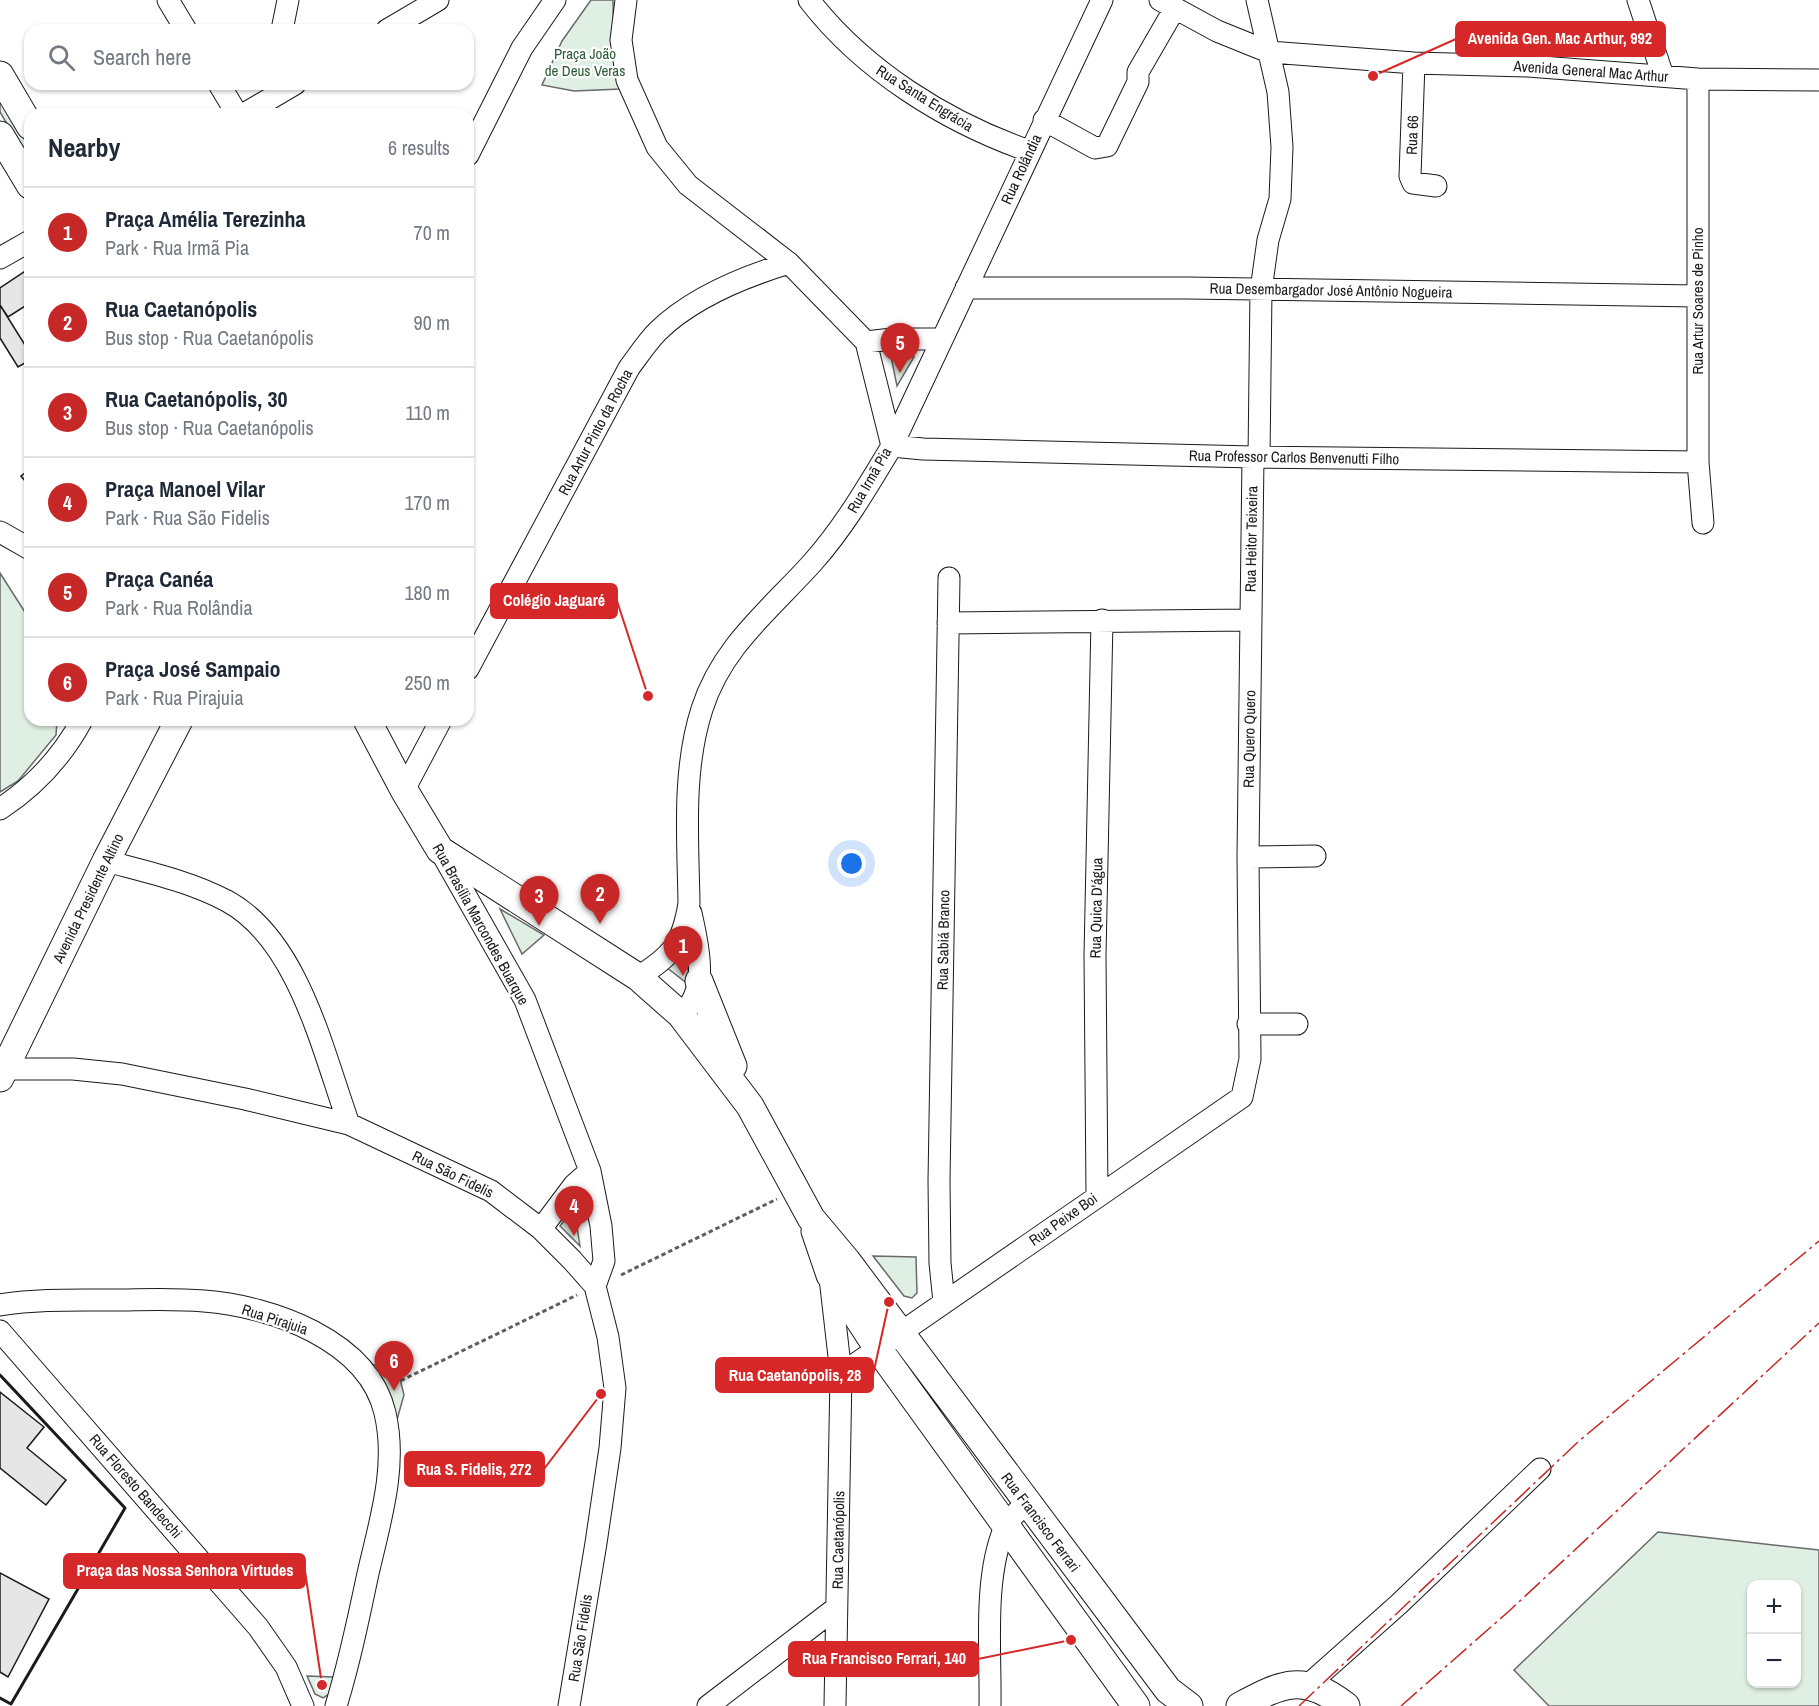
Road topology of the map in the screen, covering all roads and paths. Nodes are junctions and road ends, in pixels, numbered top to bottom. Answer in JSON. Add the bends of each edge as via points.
{"nodes":[{"id":1,"x":168,"y":0,"type":"edge"},
{"id":2,"x":288,"y":0,"type":"edge"},
{"id":3,"x":438,"y":0,"type":"edge"},
{"id":4,"x":555,"y":0,"type":"edge"},
{"id":5,"x":626,"y":0,"type":"edge"},
{"id":6,"x":809,"y":0,"type":"edge"},
{"id":7,"x":1102,"y":0,"type":"edge"},
{"id":8,"x":1257,"y":0,"type":"edge"},
{"id":9,"x":1638,"y":0,"type":"edge"},
{"id":10,"x":1168,"y":4,"type":"edge"},
{"id":11,"x":182,"y":24,"type":"edge"},
{"id":12,"x":283,"y":24,"type":"edge"},
{"id":13,"x":397,"y":24,"type":"edge"},
{"id":14,"x":1269,"y":52,"type":"junction"},
{"id":15,"x":1414,"y":63,"type":"junction"},
{"id":16,"x":0,"y":75,"type":"edge"},
{"id":17,"x":1663,"y":76,"type":"junction"},
{"id":18,"x":1698,"y":79,"type":"junction"},
{"id":19,"x":1819,"y":80,"type":"edge"},
{"id":20,"x":223,"y":90,"type":"edge"},
{"id":21,"x":281,"y":90,"type":"edge"},
{"id":22,"x":233,"y":108,"type":"edge"},
{"id":23,"x":253,"y":108,"type":"edge"},
{"id":24,"x":24,"y":116,"type":"edge"},
{"id":25,"x":1044,"y":120,"type":"junction"},
{"id":26,"x":0,"y":135,"type":"edge"},
{"id":27,"x":474,"y":143,"type":"edge"},
{"id":28,"x":1029,"y":151,"type":"junction"},
{"id":29,"x":24,"y":175,"type":"edge"},
{"id":30,"x":1436,"y":186,"type":"dead end"},
{"id":31,"x":24,"y":244,"type":"edge"},
{"id":32,"x":0,"y":258,"type":"edge"},
{"id":33,"x":789,"y":263,"type":"junction"},
{"id":34,"x":966,"y":288,"type":"junction"},
{"id":35,"x":1261,"y":290,"type":"junction"},
{"id":36,"x":1697,"y":296,"type":"junction"},
{"id":37,"x":941,"y":339,"type":"junction"},
{"id":38,"x":866,"y":342,"type":"junction"},
{"id":39,"x":892,"y":446,"type":"junction"},
{"id":40,"x":1256,"y":457,"type":"junction"},
{"id":41,"x":1698,"y":462,"type":"junction"},
{"id":42,"x":1703,"y":523,"type":"dead end"},
{"id":43,"x":0,"y":532,"type":"edge"},
{"id":44,"x":24,"y":546,"type":"edge"},
{"id":45,"x":949,"y":578,"type":"dead end"},
{"id":46,"x":1102,"y":620,"type":"junction"},
{"id":47,"x":1250,"y":620,"type":"junction"},
{"id":48,"x":948,"y":623,"type":"junction"},
{"id":49,"x":474,"y":658,"type":"edge"},
{"id":50,"x":79,"y":726,"type":"edge"},
{"id":51,"x":176,"y":726,"type":"edge"},
{"id":52,"x":370,"y":726,"type":"edge"},
{"id":53,"x":438,"y":726,"type":"edge"},
{"id":54,"x":404,"y":790,"type":"junction"},
{"id":55,"x":0,"y":809,"type":"edge"},
{"id":56,"x":440,"y":850,"type":"junction"},
{"id":57,"x":1315,"y":856,"type":"dead end"},
{"id":58,"x":1248,"y":857,"type":"junction"},
{"id":59,"x":105,"y":861,"type":"junction"},
{"id":60,"x":689,"y":903,"type":"junction"},
{"id":61,"x":638,"y":977,"type":"junction"},
{"id":62,"x":699,"y":981,"type":"junction"},
{"id":63,"x":681,"y":1015,"type":"junction"},
{"id":64,"x":1248,"y":1024,"type":"junction"},
{"id":65,"x":1297,"y":1024,"type":"dead end"},
{"id":66,"x":2,"y":1071,"type":"edge"},
{"id":67,"x":750,"y":1106,"type":"junction"},
{"id":68,"x":1229,"y":1108,"type":"joint"},
{"id":69,"x":349,"y":1124,"type":"junction"},
{"id":70,"x":590,"y":1171,"type":"junction"},
{"id":71,"x":1097,"y":1195,"type":"junction"},
{"id":72,"x":811,"y":1218,"type":"junction"},
{"id":73,"x":542,"y":1229,"type":"junction"},
{"id":74,"x":830,"y":1275,"type":"junction"},
{"id":75,"x":595,"y":1286,"type":"junction"},
{"id":76,"x":944,"y":1302,"type":"junction"},
{"id":77,"x":0,"y":1305,"type":"edge"},
{"id":78,"x":0,"y":1331,"type":"edge"},
{"id":79,"x":899,"y":1333,"type":"junction"},
{"id":80,"x":877,"y":1347,"type":"junction"},
{"id":81,"x":841,"y":1374,"type":"junction"},
{"id":82,"x":1540,"y":1469,"type":"dead end"},
{"id":83,"x":1026,"y":1503,"type":"junction"},
{"id":84,"x":1005,"y":1525,"type":"junction"},
{"id":85,"x":836,"y":1608,"type":"junction"},
{"id":86,"x":1308,"y":1685,"type":"junction"},
{"id":87,"x":303,"y":1706,"type":"edge"},
{"id":88,"x":336,"y":1706,"type":"edge"},
{"id":89,"x":569,"y":1706,"type":"edge"},
{"id":90,"x":708,"y":1706,"type":"edge"},
{"id":91,"x":835,"y":1706,"type":"edge"},
{"id":92,"x":990,"y":1706,"type":"edge"},
{"id":93,"x":1136,"y":1706,"type":"edge"},
{"id":94,"x":1189,"y":1706,"type":"edge"},
{"id":95,"x":1240,"y":1706,"type":"edge"},
{"id":96,"x":1346,"y":1706,"type":"edge"}],
"edges":[{"from":1,"to":11,"type":"street"},
{"from":2,"to":12,"type":"street"},
{"from":3,"to":13,"type":"street"},
{"from":4,"to":27,"type":"street","via":[[522,48]]},
{"from":5,"to":33,"type":"street","via":[[621,40],[627,80],[657,147],[694,190]]},
{"from":6,"to":28,"type":"street","name":"Rua Santa Engrácia","via":[[822,17],[895,82],[986,136]]},
{"from":7,"to":25,"type":"street","name":"Rua Rolândia"},
{"from":8,"to":14,"type":"street","name":"Rua Heitor Teixeira"},
{"from":9,"to":17,"type":"street"},
{"from":10,"to":14,"type":"street","name":"Avenida General Mac Arthur","via":[[1246,45]]},
{"from":10,"to":25,"type":"street","via":[[1138,72],[1138,82],[1107,146],[1095,148]]},
{"from":14,"to":15,"type":"street","name":"Avenida General Mac Arthur"},
{"from":14,"to":35,"type":"street","name":"Rua Heitor Teixeira","via":[[1278,92],[1283,174]]},
{"from":15,"to":17,"type":"street","name":"Avenida General Mac Arthur"},
{"from":15,"to":30,"type":"street","name":"Rua 66","via":[[1410,176],[1418,185]]},
{"from":16,"to":24,"type":"main road"},
{"from":17,"to":18,"type":"street","name":"Avenida General Mac Arthur"},
{"from":18,"to":19,"type":"street","name":"Avenida General Mac Arthur"},
{"from":18,"to":36,"type":"street","name":"Rua Artur Soares de Pinho"},
{"from":20,"to":22,"type":"street"},
{"from":21,"to":23,"type":"street"},
{"from":25,"to":28,"type":"street","name":"Rua Rolândia"},
{"from":26,"to":29,"type":"main road"},
{"from":28,"to":34,"type":"street","name":"Rua Rolândia"},
{"from":31,"to":32,"type":"street"},
{"from":33,"to":38,"type":"street"},
{"from":33,"to":49,"type":"street","name":"Rua Artur Pinto da Rocha","via":[[743,277],[672,319],[656,333],[629,368]]},
{"from":34,"to":35,"type":"street","name":"Rua Desembargador José Antônio Nogueira"},
{"from":34,"to":37,"type":"street","name":"Rua Rolândia"},
{"from":35,"to":36,"type":"street","name":"Rua Desembargador José Antônio Nogueira"},
{"from":35,"to":40,"type":"street","name":"Rua Heitor Teixeira"},
{"from":36,"to":41,"type":"street","name":"Rua Artur Soares de Pinho"},
{"from":37,"to":38,"type":"street"},
{"from":37,"to":39,"type":"street","name":"Rua Rolândia"},
{"from":38,"to":39,"type":"street","name":"Rua Irmã Pia"},
{"from":39,"to":40,"type":"street","name":"Rua Professor Carlos Benvenutti Filho"},
{"from":39,"to":60,"type":"street","name":"Rua Irmã Pia","via":[[857,505],[814,560],[735,643],[714,678],[691,754]]},
{"from":40,"to":41,"type":"street","name":"Rua Professor Carlos Benvenutti Filho"},
{"from":40,"to":47,"type":"street","name":"Rua Heitor Teixeira"},
{"from":41,"to":42,"type":"street","name":"Rua Artur Soares de Pinho"},
{"from":43,"to":44,"type":"street"},
{"from":45,"to":48,"type":"street","name":"Rua Sabiá Branco"},
{"from":46,"to":47,"type":"street"},
{"from":46,"to":48,"type":"street"},
{"from":46,"to":71,"type":"street","name":"Rua Quica D'água","via":[[1095,956]]},
{"from":47,"to":58,"type":"street","name":"Rua Quero Quero"},
{"from":48,"to":76,"type":"street","name":"Rua Sabiá Branco","via":[[939,1181]]},
{"from":50,"to":55,"type":"street","via":[[55,762],[31,787]]},
{"from":51,"to":59,"type":"main road","name":"Avenida Presidente Altino"},
{"from":52,"to":54,"type":"main road","name":"Rua Brasília Marcondes Buarque"},
{"from":53,"to":54,"type":"street"},
{"from":54,"to":56,"type":"main road","name":"Rua Brasília Marcondes Buarque"},
{"from":56,"to":61,"type":"main road","name":"Rua Caetanópolis"},
{"from":56,"to":70,"type":"street","name":"Rua Brasília Marcondes Buarque","via":[[525,1000]]},
{"from":57,"to":58,"type":"street"},
{"from":58,"to":64,"type":"street","name":"Rua Quero Quero"},
{"from":59,"to":66,"type":"main road","name":"Avenida Presidente Altino"},
{"from":59,"to":69,"type":"street","via":[[174,879],[227,901],[276,946],[301,992]]},
{"from":60,"to":61,"type":"street","name":"Rua Irmã Pia","via":[[680,941]]},
{"from":60,"to":62,"type":"street","name":"Rua Irmã Pia","via":[[698,945]]},
{"from":61,"to":63,"type":"main road","name":"Rua Caetanópolis"},
{"from":62,"to":63,"type":"street","name":"Rua Irmã Pia","via":[[694,1000]]},
{"from":62,"to":67,"type":"main road"},
{"from":63,"to":67,"type":"main road","name":"Rua Caetanópolis"},
{"from":64,"to":65,"type":"street"},
{"from":64,"to":68,"type":"street","name":"Rua Quero Quero","via":[[1247,1082],[1242,1097]]},
{"from":66,"to":69,"type":"street","name":"Rua São Fidelis","via":[[74,1069],[122,1074]]},
{"from":67,"to":72,"type":"main road","name":"Rua Caetanópolis"},
{"from":68,"to":71,"type":"street","name":"Rua Peixe Boi"},
{"from":69,"to":73,"type":"street","name":"Rua São Fidelis","via":[[491,1191]]},
{"from":70,"to":73,"type":"street","via":[[574,1185]]},
{"from":70,"to":75,"type":"street","name":"Rua Brasília Marcondes Buarque","via":[[604,1261]]},
{"from":71,"to":76,"type":"street","name":"Rua Peixe Boi"},
{"from":72,"to":74,"type":"main road","name":"Rua Caetanópolis"},
{"from":72,"to":79,"type":"main road","name":"Rua Caetanópolis"},
{"from":73,"to":75,"type":"street","name":"Rua São Fidelis"},
{"from":74,"to":80,"type":"main road","name":"Rua Caetanópolis"},
{"from":74,"to":81,"type":"street","name":"Rua Caetanópolis"},
{"from":75,"to":89,"type":"street","name":"Rua São Fidelis","via":[[615,1388],[610,1448]]},
{"from":76,"to":79,"type":"street","name":"Rua Peixe Boi"},
{"from":77,"to":88,"type":"street","name":"Rua Pirajuia","via":[[28,1300],[156,1299],[234,1305],[301,1325],[326,1337],[369,1374],[385,1412],[391,1444],[388,1485]]},
{"from":78,"to":87,"type":"street","name":"Rua Floresto Bandecchi","via":[[258,1627],[286,1667]]},
{"from":79,"to":80,"type":"street"},
{"from":79,"to":83,"type":"main road","name":"Rua Francisco Ferrari"},
{"from":80,"to":81,"type":"street"},
{"from":80,"to":84,"type":"main road","name":"Rua Francisco Ferrari"},
{"from":81,"to":85,"type":"street","name":"Rua Caetanópolis"},
{"from":82,"to":86,"type":"street"},
{"from":83,"to":84,"type":"street"},
{"from":83,"to":94,"type":"main road","name":"Rua Francisco Ferrari","via":[[1168,1690]]},
{"from":84,"to":92,"type":"street","via":[[993,1575]]},
{"from":84,"to":93,"type":"main road","name":"Rua Francisco Ferrari"},
{"from":85,"to":90,"type":"street"},
{"from":85,"to":91,"type":"street","name":"Rua Caetanópolis"},
{"from":86,"to":95,"type":"main road","via":[[1284,1684]]},
{"from":86,"to":96,"type":"main road","via":[[1328,1692]]}]}
